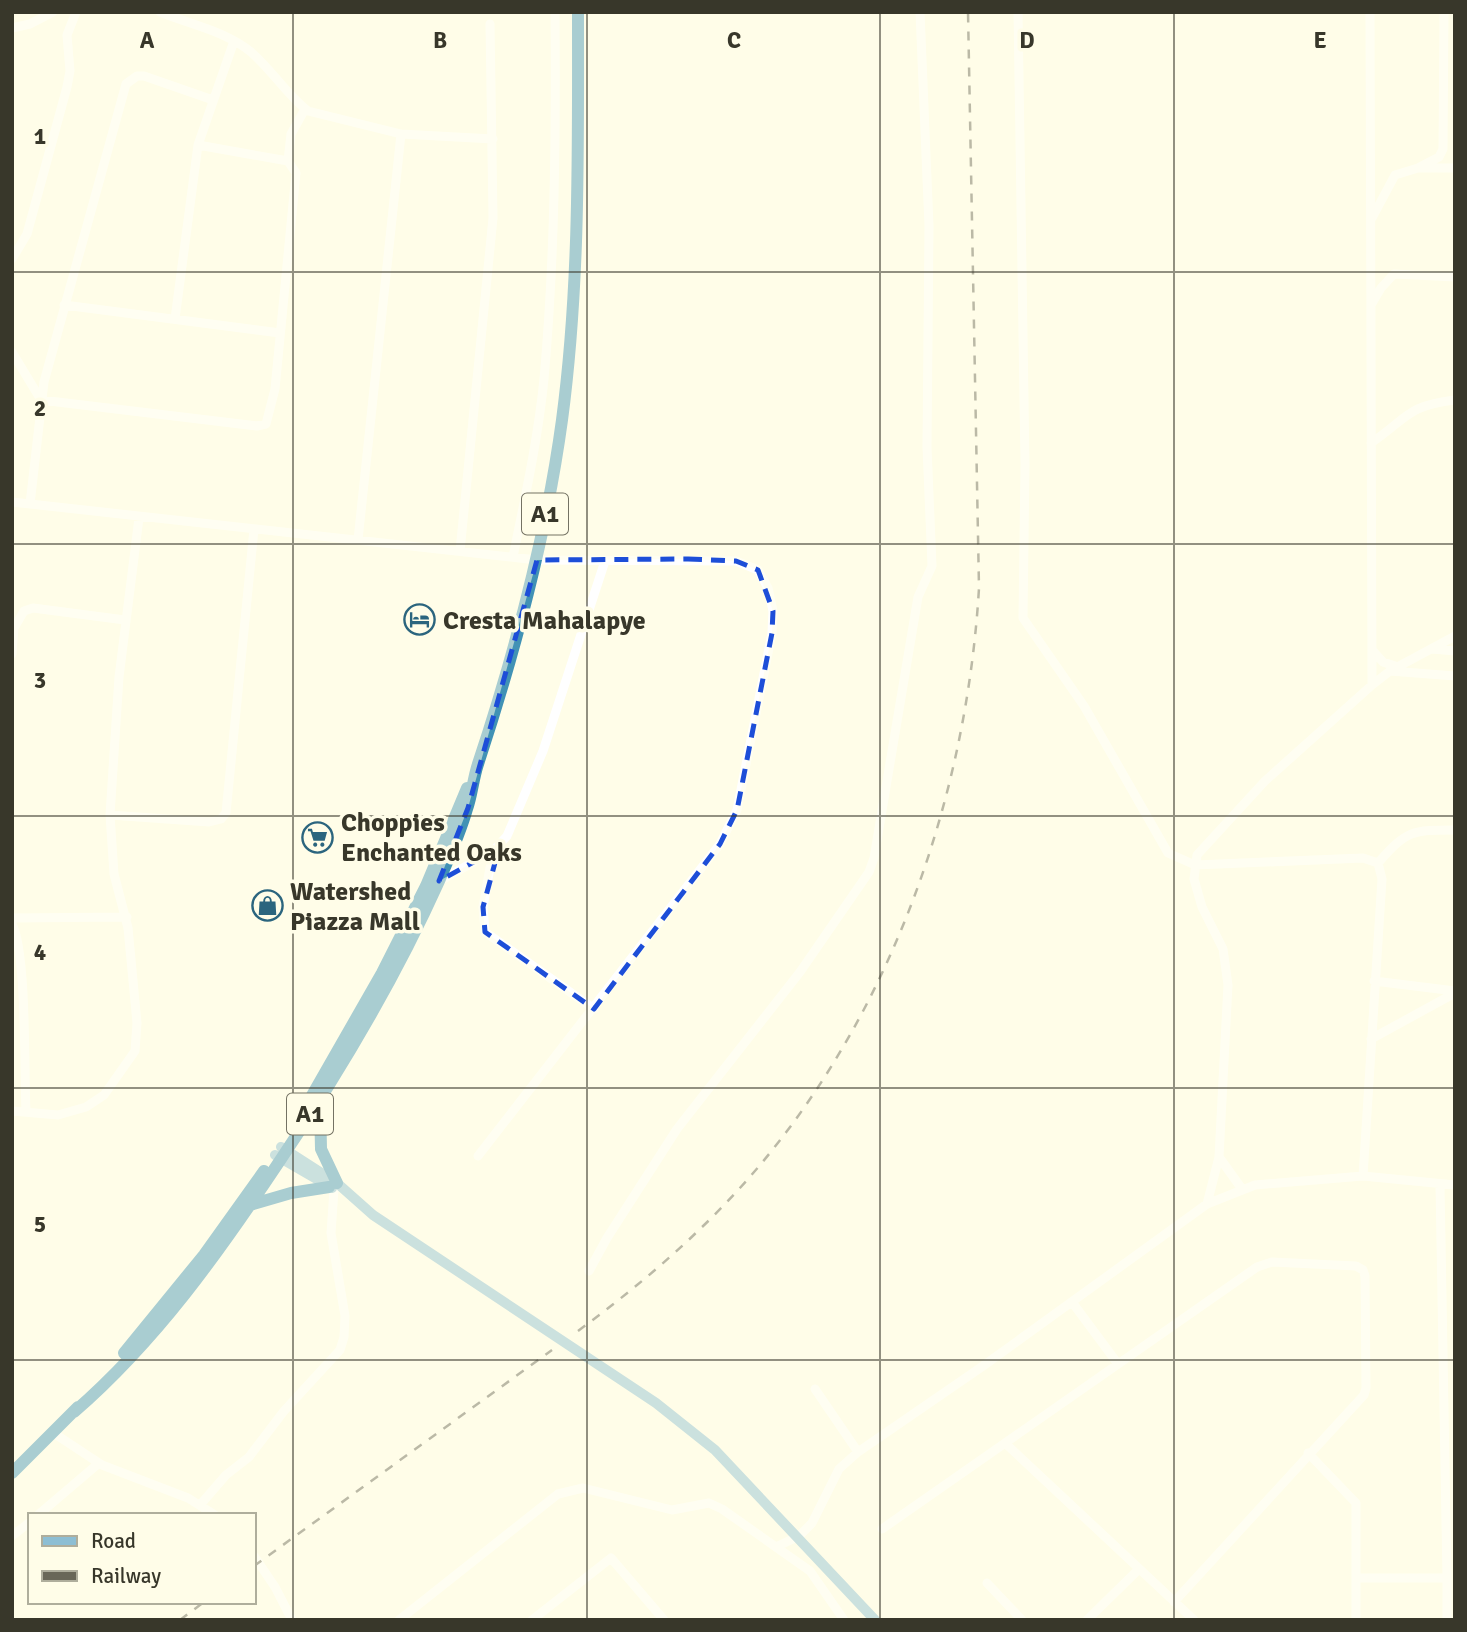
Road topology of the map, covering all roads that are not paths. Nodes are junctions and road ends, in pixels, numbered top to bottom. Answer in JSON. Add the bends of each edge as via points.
{"nodes":[{"id":1,"x":53,"y":12,"type":"edge"},
{"id":2,"x":76,"y":12,"type":"edge"},
{"id":3,"x":555,"y":12,"type":"edge"},
{"id":4,"x":578,"y":12,"type":"edge"},
{"id":5,"x":920,"y":12,"type":"edge"},
{"id":6,"x":1018,"y":12,"type":"edge"},
{"id":7,"x":1370,"y":12,"type":"edge"},
{"id":8,"x":1444,"y":12,"type":"edge"},
{"id":9,"x":163,"y":13,"type":"edge"},
{"id":10,"x":489,"y":24,"type":"dead end"},
{"id":11,"x":12,"y":28,"type":"edge"},
{"id":12,"x":234,"y":41,"type":"junction"},
{"id":13,"x":1455,"y":68,"type":"edge"},
{"id":14,"x":1443,"y":78,"type":"junction"},
{"id":15,"x":213,"y":100,"type":"junction"},
{"id":16,"x":305,"y":109,"type":"junction"},
{"id":17,"x":401,"y":134,"type":"junction"},
{"id":18,"x":493,"y":139,"type":"junction"},
{"id":19,"x":198,"y":145,"type":"junction"},
{"id":20,"x":288,"y":161,"type":"junction"},
{"id":21,"x":1418,"y":167,"type":"junction"},
{"id":22,"x":1455,"y":168,"type":"edge"},
{"id":23,"x":1372,"y":219,"type":"junction"},
{"id":24,"x":12,"y":259,"type":"edge"},
{"id":25,"x":1455,"y":277,"type":"edge"},
{"id":26,"x":64,"y":305,"type":"junction"},
{"id":27,"x":1371,"y":305,"type":"junction"},
{"id":28,"x":175,"y":319,"type":"junction"},
{"id":29,"x":280,"y":333,"type":"junction"},
{"id":30,"x":12,"y":352,"type":"edge"},
{"id":31,"x":41,"y":400,"type":"junction"},
{"id":32,"x":1455,"y":400,"type":"edge"},
{"id":33,"x":1371,"y":443,"type":"junction"},
{"id":34,"x":14,"y":503,"type":"edge"},
{"id":35,"x":30,"y":504,"type":"junction"},
{"id":36,"x":139,"y":518,"type":"junction"},
{"id":37,"x":254,"y":529,"type":"junction"},
{"id":38,"x":358,"y":540,"type":"junction"},
{"id":39,"x":460,"y":551,"type":"junction"},
{"id":40,"x":513,"y":557,"type":"junction"},
{"id":41,"x":537,"y":560,"type":"junction"},
{"id":42,"x":605,"y":561,"type":"junction"},
{"id":43,"x":125,"y":620,"type":"junction"},
{"id":44,"x":13,"y":625,"type":"edge"},
{"id":45,"x":1455,"y":636,"type":"edge"},
{"id":46,"x":1429,"y":649,"type":"junction"},
{"id":47,"x":1373,"y":650,"type":"junction"},
{"id":48,"x":1455,"y":651,"type":"edge"},
{"id":49,"x":12,"y":654,"type":"edge"},
{"id":50,"x":1394,"y":669,"type":"junction"},
{"id":51,"x":1455,"y":676,"type":"edge"},
{"id":52,"x":1372,"y":685,"type":"junction"},
{"id":53,"x":110,"y":816,"type":"junction"},
{"id":54,"x":1455,"y":830,"type":"edge"},
{"id":55,"x":493,"y":851,"type":"junction"},
{"id":56,"x":1378,"y":863,"type":"junction"},
{"id":57,"x":1195,"y":865,"type":"junction"},
{"id":58,"x":433,"y":884,"type":"junction"},
{"id":59,"x":127,"y":917,"type":"junction"},
{"id":60,"x":12,"y":918,"type":"edge"},
{"id":61,"x":12,"y":924,"type":"edge"},
{"id":62,"x":1374,"y":981,"type":"junction"},
{"id":63,"x":1455,"y":992,"type":"edge"},
{"id":64,"x":594,"y":1009,"type":"junction"},
{"id":65,"x":1371,"y":1038,"type":"junction"},
{"id":66,"x":321,"y":1098,"type":"junction"},
{"id":67,"x":12,"y":1111,"type":"edge"},
{"id":68,"x":26,"y":1111,"type":"junction"},
{"id":69,"x":281,"y":1153,"type":"junction"},
{"id":70,"x":478,"y":1156,"type":"dead end"},
{"id":71,"x":1219,"y":1157,"type":"junction"},
{"id":72,"x":1363,"y":1176,"type":"junction"},
{"id":73,"x":1440,"y":1185,"type":"junction"},
{"id":74,"x":1455,"y":1185,"type":"edge"},
{"id":75,"x":333,"y":1186,"type":"junction"},
{"id":76,"x":1242,"y":1189,"type":"junction"},
{"id":77,"x":1207,"y":1204,"type":"junction"},
{"id":78,"x":250,"y":1205,"type":"junction"},
{"id":79,"x":589,"y":1271,"type":"dead end"},
{"id":80,"x":1072,"y":1302,"type":"junction"},
{"id":81,"x":1118,"y":1364,"type":"junction"},
{"id":82,"x":815,"y":1389,"type":"dead end"},
{"id":83,"x":74,"y":1412,"type":"junction"},
{"id":84,"x":55,"y":1434,"type":"junction"},
{"id":85,"x":1005,"y":1443,"type":"junction"},
{"id":86,"x":858,"y":1452,"type":"junction"},
{"id":87,"x":1308,"y":1453,"type":"junction"},
{"id":88,"x":99,"y":1463,"type":"junction"},
{"id":89,"x":12,"y":1473,"type":"edge"},
{"id":90,"x":200,"y":1505,"type":"junction"},
{"id":91,"x":40,"y":1513,"type":"edge"},
{"id":92,"x":212,"y":1513,"type":"edge"},
{"id":93,"x":28,"y":1524,"type":"edge"},
{"id":94,"x":882,"y":1529,"type":"dead end"},
{"id":95,"x":12,"y":1536,"type":"edge"},
{"id":96,"x":799,"y":1536,"type":"junction"},
{"id":97,"x":778,"y":1546,"type":"junction"},
{"id":98,"x":256,"y":1559,"type":"edge"},
{"id":99,"x":1138,"y":1570,"type":"junction"},
{"id":100,"x":1356,"y":1578,"type":"junction"},
{"id":101,"x":1447,"y":1578,"type":"junction"},
{"id":102,"x":987,"y":1583,"type":"dead end"},
{"id":103,"x":1174,"y":1602,"type":"junction"},
{"id":104,"x":292,"y":1620,"type":"edge"},
{"id":105,"x":399,"y":1620,"type":"edge"},
{"id":106,"x":532,"y":1620,"type":"edge"},
{"id":107,"x":664,"y":1620,"type":"edge"},
{"id":108,"x":844,"y":1620,"type":"edge"},
{"id":109,"x":875,"y":1620,"type":"edge"},
{"id":110,"x":1022,"y":1620,"type":"edge"},
{"id":111,"x":1087,"y":1620,"type":"edge"},
{"id":112,"x":1194,"y":1620,"type":"edge"},
{"id":113,"x":1356,"y":1620,"type":"edge"},
{"id":114,"x":1447,"y":1620,"type":"edge"}],
"edges":[{"from":1,"to":11,"type":"street"},
{"from":2,"to":24,"type":"street","via":[[67,35],[67,87],[27,234]]},
{"from":3,"to":40,"type":"street","via":[[556,144],[544,380]]},
{"from":4,"to":41,"type":"highway","number":"A1","via":[[578,180],[571,320],[562,420]]},
{"from":5,"to":79,"type":"street","via":[[929,226],[927,447],[932,566],[918,597],[874,858],[800,972],[677,1129]]},
{"from":6,"to":57,"type":"street","via":[[1023,618],[1084,706],[1168,853]]},
{"from":7,"to":23,"type":"street"},
{"from":8,"to":14,"type":"street"},
{"from":9,"to":12,"type":"street"},
{"from":10,"to":18,"type":"street"},
{"from":12,"to":15,"type":"street"},
{"from":12,"to":16,"type":"street","via":[[261,61]]},
{"from":13,"to":14,"type":"street"},
{"from":14,"to":21,"type":"street","via":[[1443,149],[1439,157]]},
{"from":15,"to":19,"type":"street"},
{"from":15,"to":26,"type":"street","via":[[144,76],[128,80]]},
{"from":16,"to":17,"type":"street"},
{"from":16,"to":20,"type":"street","via":[[291,134]]},
{"from":17,"to":18,"type":"street"},
{"from":17,"to":38,"type":"street"},
{"from":18,"to":39,"type":"street","via":[[493,218]]},
{"from":19,"to":20,"type":"street"},
{"from":19,"to":28,"type":"street"},
{"from":20,"to":29,"type":"street","via":[[296,173],[296,184]]},
{"from":21,"to":22,"type":"street"},
{"from":21,"to":23,"type":"street","via":[[1395,175]]},
{"from":23,"to":27,"type":"street"},
{"from":25,"to":27,"type":"street","via":[[1394,274]]},
{"from":26,"to":28,"type":"street"},
{"from":26,"to":31,"type":"street"},
{"from":27,"to":33,"type":"street"},
{"from":28,"to":29,"type":"street"},
{"from":29,"to":31,"type":"street","via":[[273,403],[266,424]]},
{"from":30,"to":31,"type":"street"},
{"from":31,"to":35,"type":"street"},
{"from":32,"to":33,"type":"street","via":[[1410,411]]},
{"from":33,"to":47,"type":"street"},
{"from":34,"to":35,"type":"street"},
{"from":35,"to":36,"type":"street"},
{"from":36,"to":37,"type":"street"},
{"from":36,"to":43,"type":"street"},
{"from":37,"to":38,"type":"street"},
{"from":37,"to":53,"type":"street","via":[[226,813],[209,822]]},
{"from":38,"to":39,"type":"street"},
{"from":39,"to":40,"type":"street"},
{"from":40,"to":41,"type":"street"},
{"from":41,"to":42,"type":"street"},
{"from":41,"to":58,"type":"highway","number":"A1","via":[[475,773]]},
{"from":42,"to":55,"type":"street","via":[[543,751],[507,836]]},
{"from":42,"to":64,"type":"street","via":[[736,561],[758,570],[773,611],[737,810],[720,844]]},
{"from":43,"to":44,"type":"street","via":[[33,608],[24,611]]},
{"from":43,"to":53,"type":"street"},
{"from":44,"to":49,"type":"street"},
{"from":45,"to":46,"type":"street"},
{"from":46,"to":48,"type":"street"},
{"from":46,"to":50,"type":"street"},
{"from":47,"to":50,"type":"street"},
{"from":47,"to":52,"type":"street"},
{"from":50,"to":51,"type":"street"},
{"from":50,"to":52,"type":"street"},
{"from":52,"to":57,"type":"street","via":[[1265,781],[1208,840]]},
{"from":53,"to":59,"type":"street","via":[[114,874]]},
{"from":54,"to":56,"type":"street","via":[[1417,830]]},
{"from":55,"to":58,"type":"street"},
{"from":55,"to":64,"type":"street","via":[[483,907],[485,932]]},
{"from":56,"to":57,"type":"street","via":[[1363,858]]},
{"from":56,"to":62,"type":"street","via":[[1382,879]]},
{"from":57,"to":71,"type":"street","via":[[1202,907],[1223,949],[1228,985]]},
{"from":58,"to":66,"type":"highway","number":"A1","via":[[393,974]]},
{"from":58,"to":69,"type":"highway","number":"A1"},
{"from":59,"to":60,"type":"street"},
{"from":59,"to":68,"type":"street","via":[[137,1023],[130,1061],[104,1095],[86,1107],[58,1115]]},
{"from":61,"to":68,"type":"street","via":[[20,967]]},
{"from":62,"to":63,"type":"street"},
{"from":62,"to":65,"type":"street"},
{"from":63,"to":65,"type":"street"},
{"from":64,"to":70,"type":"street"},
{"from":65,"to":72,"type":"street"},
{"from":66,"to":69,"type":"highway","number":"A1"},
{"from":66,"to":75,"type":"highway","via":[[321,1149]]},
{"from":67,"to":68,"type":"street"},
{"from":69,"to":75,"type":"main road"},
{"from":69,"to":78,"type":"highway","number":"A1"},
{"from":69,"to":83,"type":"highway","number":"A1","via":[[204,1255]]},
{"from":71,"to":76,"type":"street"},
{"from":71,"to":77,"type":"street"},
{"from":72,"to":73,"type":"street"},
{"from":72,"to":76,"type":"street"},
{"from":73,"to":74,"type":"street"},
{"from":73,"to":101,"type":"street"},
{"from":75,"to":78,"type":"highway"},
{"from":75,"to":90,"type":"street","via":[[331,1233],[345,1316],[340,1350],[249,1457]]},
{"from":75,"to":96,"type":"main road","via":[[656,1403],[715,1450]]},
{"from":76,"to":77,"type":"street"},
{"from":77,"to":80,"type":"street"},
{"from":78,"to":83,"type":"highway","number":"A1","via":[[167,1318],[107,1384]]},
{"from":80,"to":81,"type":"street"},
{"from":80,"to":86,"type":"street"},
{"from":81,"to":85,"type":"street"},
{"from":81,"to":87,"type":"street","via":[[1264,1264],[1363,1269],[1366,1388],[1359,1402]]},
{"from":82,"to":86,"type":"street"},
{"from":83,"to":84,"type":"highway","number":"A1"},
{"from":84,"to":88,"type":"street"},
{"from":84,"to":89,"type":"highway","number":"A1"},
{"from":85,"to":94,"type":"street"},
{"from":85,"to":99,"type":"street"},
{"from":86,"to":96,"type":"street","via":[[839,1469],[812,1523]]},
{"from":87,"to":100,"type":"street","via":[[1356,1503]]},
{"from":87,"to":103,"type":"street"},
{"from":88,"to":90,"type":"street"},
{"from":88,"to":91,"type":"street"},
{"from":90,"to":92,"type":"street"},
{"from":93,"to":95,"type":"street"},
{"from":96,"to":97,"type":"street"},
{"from":96,"to":109,"type":"main road"},
{"from":97,"to":105,"type":"street","via":[[709,1503],[672,1510],[572,1489],[558,1494]]},
{"from":97,"to":108,"type":"street","via":[[820,1580]]},
{"from":98,"to":104,"type":"street"},
{"from":99,"to":103,"type":"street"},
{"from":99,"to":111,"type":"street"},
{"from":100,"to":101,"type":"street"},
{"from":100,"to":113,"type":"street"},
{"from":101,"to":114,"type":"street"},
{"from":102,"to":110,"type":"street"},
{"from":103,"to":112,"type":"street"},
{"from":106,"to":107,"type":"street","via":[[611,1558]]}]}
